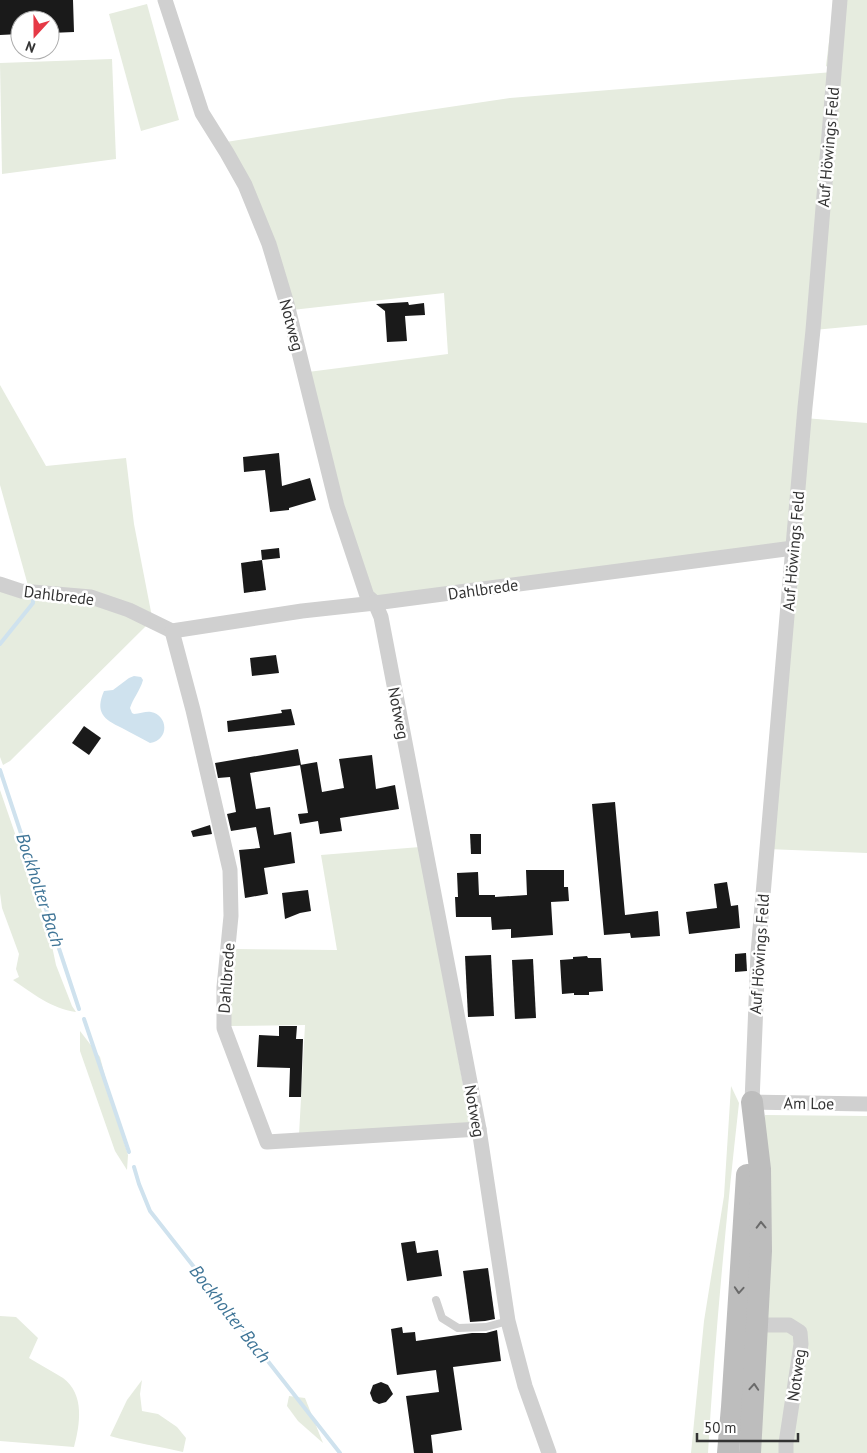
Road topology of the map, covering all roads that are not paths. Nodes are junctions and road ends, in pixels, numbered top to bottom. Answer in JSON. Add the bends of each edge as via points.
{"nodes":[{"id":1,"x":166,"y":0,"type":"edge"},
{"id":2,"x":840,"y":0,"type":"edge"},
{"id":3,"x":793,"y":548,"type":"junction"},
{"id":4,"x":0,"y":584,"type":"edge"},
{"id":5,"x":375,"y":603,"type":"junction"},
{"id":6,"x":172,"y":631,"type":"junction"},
{"id":7,"x":752,"y":1102,"type":"junction"},
{"id":8,"x":867,"y":1104,"type":"edge"},
{"id":9,"x":479,"y":1129,"type":"junction"},
{"id":10,"x":436,"y":1300,"type":"dead end"},
{"id":11,"x":508,"y":1321,"type":"junction"},
{"id":12,"x":748,"y":1325,"type":"junction"},
{"id":13,"x":549,"y":1453,"type":"edge"},
{"id":14,"x":728,"y":1453,"type":"edge"},
{"id":15,"x":750,"y":1453,"type":"edge"},
{"id":16,"x":786,"y":1453,"type":"edge"}],
"edges":[{"from":1,"to":5,"type":"street","name":"Notweg","via":[[202,112],[245,185],[269,244],[338,506],[367,596]]},
{"from":2,"to":3,"type":"street","name":"Auf Höwings Feld"},
{"from":3,"to":5,"type":"street","name":"Dahlbrede"},
{"from":3,"to":7,"type":"street","name":"Auf Höwings Feld","via":[[758,953]]},
{"from":4,"to":6,"type":"street","name":"Dahlbrede","via":[[21,591],[91,597],[129,610]]},
{"from":5,"to":6,"type":"street","name":"Dahlbrede"},
{"from":5,"to":9,"type":"street","name":"Notweg","via":[[381,617]]},
{"from":6,"to":9,"type":"street","name":"Dahlbrede","via":[[230,870],[231,916],[224,987],[224,1028],[267,1142]]},
{"from":7,"to":8,"type":"street","name":"Am Loe"},
{"from":7,"to":12,"type":"main road","name":"Auf Höwings Feld"},
{"from":9,"to":11,"type":"street","name":"Notweg"},
{"from":10,"to":11,"type":"lane","via":[[442,1318],[458,1328],[486,1327]]},
{"from":11,"to":13,"type":"street","name":"Notweg","via":[[525,1386]]},
{"from":12,"to":14,"type":"main road","name":"Auf Höwings Feld"},
{"from":15,"to":12,"type":"main road","name":"Auf Höwings Feld","one_way":true},
{"from":12,"to":16,"type":"street","name":"Notweg","via":[[789,1325],[800,1332]]}]}
